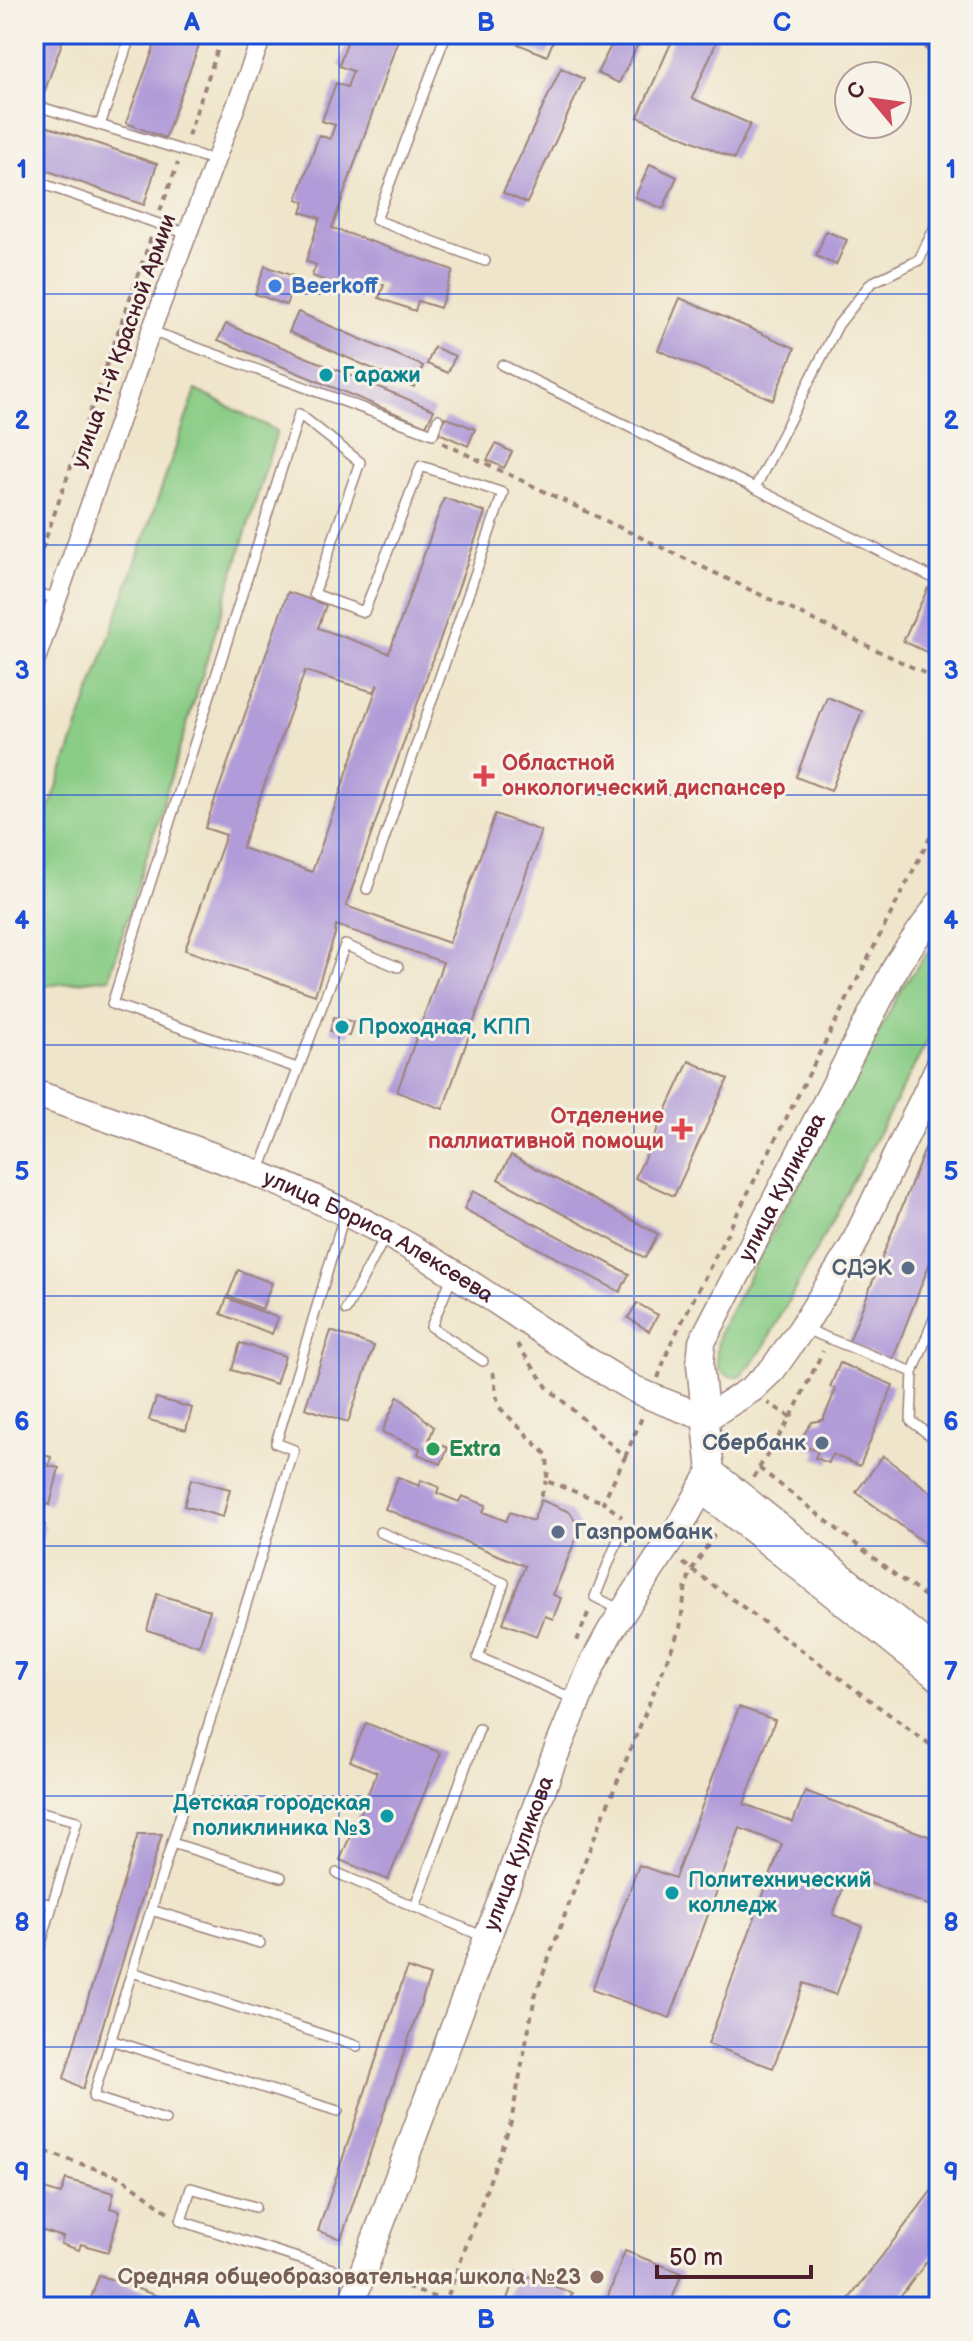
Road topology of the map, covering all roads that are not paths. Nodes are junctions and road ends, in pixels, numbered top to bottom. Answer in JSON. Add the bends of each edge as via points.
{"nodes":[{"id":1,"x":131,"y":34,"type":"edge"},
{"id":2,"x":263,"y":34,"type":"edge"},
{"id":3,"x":446,"y":34,"type":"edge"},
{"id":4,"x":34,"y":105,"type":"edge"},
{"id":5,"x":100,"y":125,"type":"junction"},
{"id":6,"x":217,"y":161,"type":"junction"},
{"id":7,"x":34,"y":181,"type":"edge"},
{"id":8,"x":939,"y":219,"type":"edge"},
{"id":9,"x":188,"y":234,"type":"junction"},
{"id":10,"x":485,"y":261,"type":"dead end"},
{"id":11,"x":150,"y":334,"type":"junction"},
{"id":12,"x":502,"y":365,"type":"dead end"},
{"id":13,"x":438,"y":419,"type":"dead end"},
{"id":14,"x":755,"y":488,"type":"junction"},
{"id":15,"x":939,"y":581,"type":"edge"},
{"id":16,"x":34,"y":593,"type":"edge"},
{"id":17,"x":57,"y":598,"type":"junction"},
{"id":18,"x":34,"y":665,"type":"edge"},
{"id":19,"x":367,"y":889,"type":"dead end"},
{"id":20,"x":939,"y":904,"type":"edge"},
{"id":21,"x":398,"y":967,"type":"dead end"},
{"id":22,"x":939,"y":1066,"type":"edge"},
{"id":23,"x":297,"y":1068,"type":"junction"},
{"id":24,"x":34,"y":1093,"type":"edge"},
{"id":25,"x":259,"y":1173,"type":"junction"},
{"id":26,"x":345,"y":1212,"type":"junction"},
{"id":27,"x":386,"y":1234,"type":"junction"},
{"id":28,"x":453,"y":1274,"type":"junction"},
{"id":29,"x":939,"y":1306,"type":"edge"},
{"id":30,"x":346,"y":1310,"type":"dead end"},
{"id":31,"x":802,"y":1328,"type":"junction"},
{"id":32,"x":483,"y":1361,"type":"road end"},
{"id":33,"x":913,"y":1372,"type":"junction"},
{"id":34,"x":706,"y":1418,"type":"junction"},
{"id":35,"x":939,"y":1442,"type":"edge"},
{"id":36,"x":706,"y":1480,"type":"junction"},
{"id":37,"x":380,"y":1532,"type":"dead end"},
{"id":38,"x":621,"y":1532,"type":"dead end"},
{"id":39,"x":624,"y":1612,"type":"junction"},
{"id":40,"x":872,"y":1612,"type":"junction"},
{"id":41,"x":939,"y":1654,"type":"edge"},
{"id":42,"x":939,"y":1678,"type":"edge"},
{"id":43,"x":578,"y":1701,"type":"junction"},
{"id":44,"x":479,"y":1729,"type":"dead end"},
{"id":45,"x":34,"y":1810,"type":"edge"},
{"id":46,"x":172,"y":1843,"type":"junction"},
{"id":47,"x":337,"y":1873,"type":"dead end"},
{"id":48,"x":281,"y":1877,"type":"dead end"},
{"id":49,"x":34,"y":1900,"type":"edge"},
{"id":50,"x":52,"y":1905,"type":"junction"},
{"id":51,"x":415,"y":1907,"type":"junction"},
{"id":52,"x":151,"y":1910,"type":"junction"},
{"id":53,"x":487,"y":1938,"type":"junction"},
{"id":54,"x":260,"y":1943,"type":"dead end"},
{"id":55,"x":34,"y":1965,"type":"edge"},
{"id":56,"x":132,"y":1972,"type":"junction"},
{"id":57,"x":110,"y":2040,"type":"junction"},
{"id":58,"x":357,"y":2046,"type":"dead end"},
{"id":59,"x":338,"y":2111,"type":"dead end"},
{"id":60,"x":165,"y":2120,"type":"dead end"},
{"id":61,"x":255,"y":2207,"type":"dead end"},
{"id":62,"x":361,"y":2275,"type":"junction"},
{"id":63,"x":350,"y":2307,"type":"edge"}],
"edges":[{"from":1,"to":5,"type":"lane"},
{"from":2,"to":6,"type":"street","name":"улица 11-й Красной Армии"},
{"from":3,"to":10,"type":"lane","via":[[376,220]]},
{"from":4,"to":5,"type":"lane"},
{"from":5,"to":6,"type":"lane"},
{"from":6,"to":9,"type":"street","name":"улица 11-й Красной Армии"},
{"from":7,"to":9,"type":"lane"},
{"from":8,"to":14,"type":"lane","via":[[919,260],[871,283],[838,325]]},
{"from":9,"to":11,"type":"street","name":"улица 11-й Красной Армии"},
{"from":11,"to":13,"type":"lane","via":[[433,434]]},
{"from":11,"to":17,"type":"street","name":"улица 11-й Красной Армии"},
{"from":12,"to":14,"type":"lane"},
{"from":14,"to":15,"type":"lane"},
{"from":16,"to":17,"type":"lane"},
{"from":17,"to":18,"type":"street","name":"улица 11-й Красной Армии"},
{"from":19,"to":23,"type":"lane","via":[[503,493],[421,466],[364,612],[314,594],[360,462],[299,414],[112,1004]]},
{"from":20,"to":34,"type":"main road","name":"улица Куликова","via":[[898,963],[702,1342]]},
{"from":21,"to":23,"type":"lane","via":[[345,945]]},
{"from":22,"to":31,"type":"main road","via":[[852,1248]]},
{"from":23,"to":25,"type":"lane"},
{"from":24,"to":25,"type":"main road","name":"улица Бориса Алексеева"},
{"from":25,"to":26,"type":"main road","name":"улица Бориса Алексеева"},
{"from":26,"to":27,"type":"main road","name":"улица Бориса Алексеева"},
{"from":26,"to":46,"type":"lane","via":[[276,1443],[294,1450]]},
{"from":27,"to":28,"type":"main road","name":"улица Бориса Алексеева"},
{"from":27,"to":30,"type":"lane"},
{"from":28,"to":32,"type":"lane","via":[[431,1327]]},
{"from":28,"to":34,"type":"main road","name":"улица Бориса Алексеева","via":[[630,1387]]},
{"from":29,"to":33,"type":"lane"},
{"from":31,"to":33,"type":"lane"},
{"from":31,"to":34,"type":"main road","via":[[752,1389]]},
{"from":33,"to":35,"type":"lane","via":[[911,1421]]},
{"from":34,"to":36,"type":"main road","name":"улица Куликова"},
{"from":36,"to":39,"type":"main road","name":"улица Куликова"},
{"from":36,"to":40,"type":"main road"},
{"from":37,"to":43,"type":"lane","via":[[504,1583],[478,1657]]},
{"from":38,"to":39,"type":"lane","via":[[595,1597]]},
{"from":39,"to":43,"type":"main road","name":"улица Куликова","via":[[593,1663]]},
{"from":40,"to":41,"type":"main road"},
{"from":40,"to":42,"type":"main road"},
{"from":43,"to":53,"type":"main road","name":"улица Куликова"},
{"from":44,"to":51,"type":"lane"},
{"from":45,"to":50,"type":"lane","via":[[77,1821]]},
{"from":46,"to":48,"type":"lane"},
{"from":46,"to":52,"type":"lane"},
{"from":47,"to":51,"type":"lane"},
{"from":49,"to":50,"type":"lane"},
{"from":50,"to":55,"type":"lane"},
{"from":51,"to":53,"type":"lane"},
{"from":52,"to":54,"type":"lane"},
{"from":52,"to":56,"type":"lane"},
{"from":53,"to":62,"type":"main road","name":"улица Куликова"},
{"from":56,"to":57,"type":"lane"},
{"from":56,"to":58,"type":"lane"},
{"from":57,"to":59,"type":"lane"},
{"from":57,"to":60,"type":"lane","via":[[93,2097]]},
{"from":61,"to":62,"type":"lane","via":[[191,2188],[181,2221]]},
{"from":62,"to":63,"type":"main road","name":"улица Куликова"}]}
